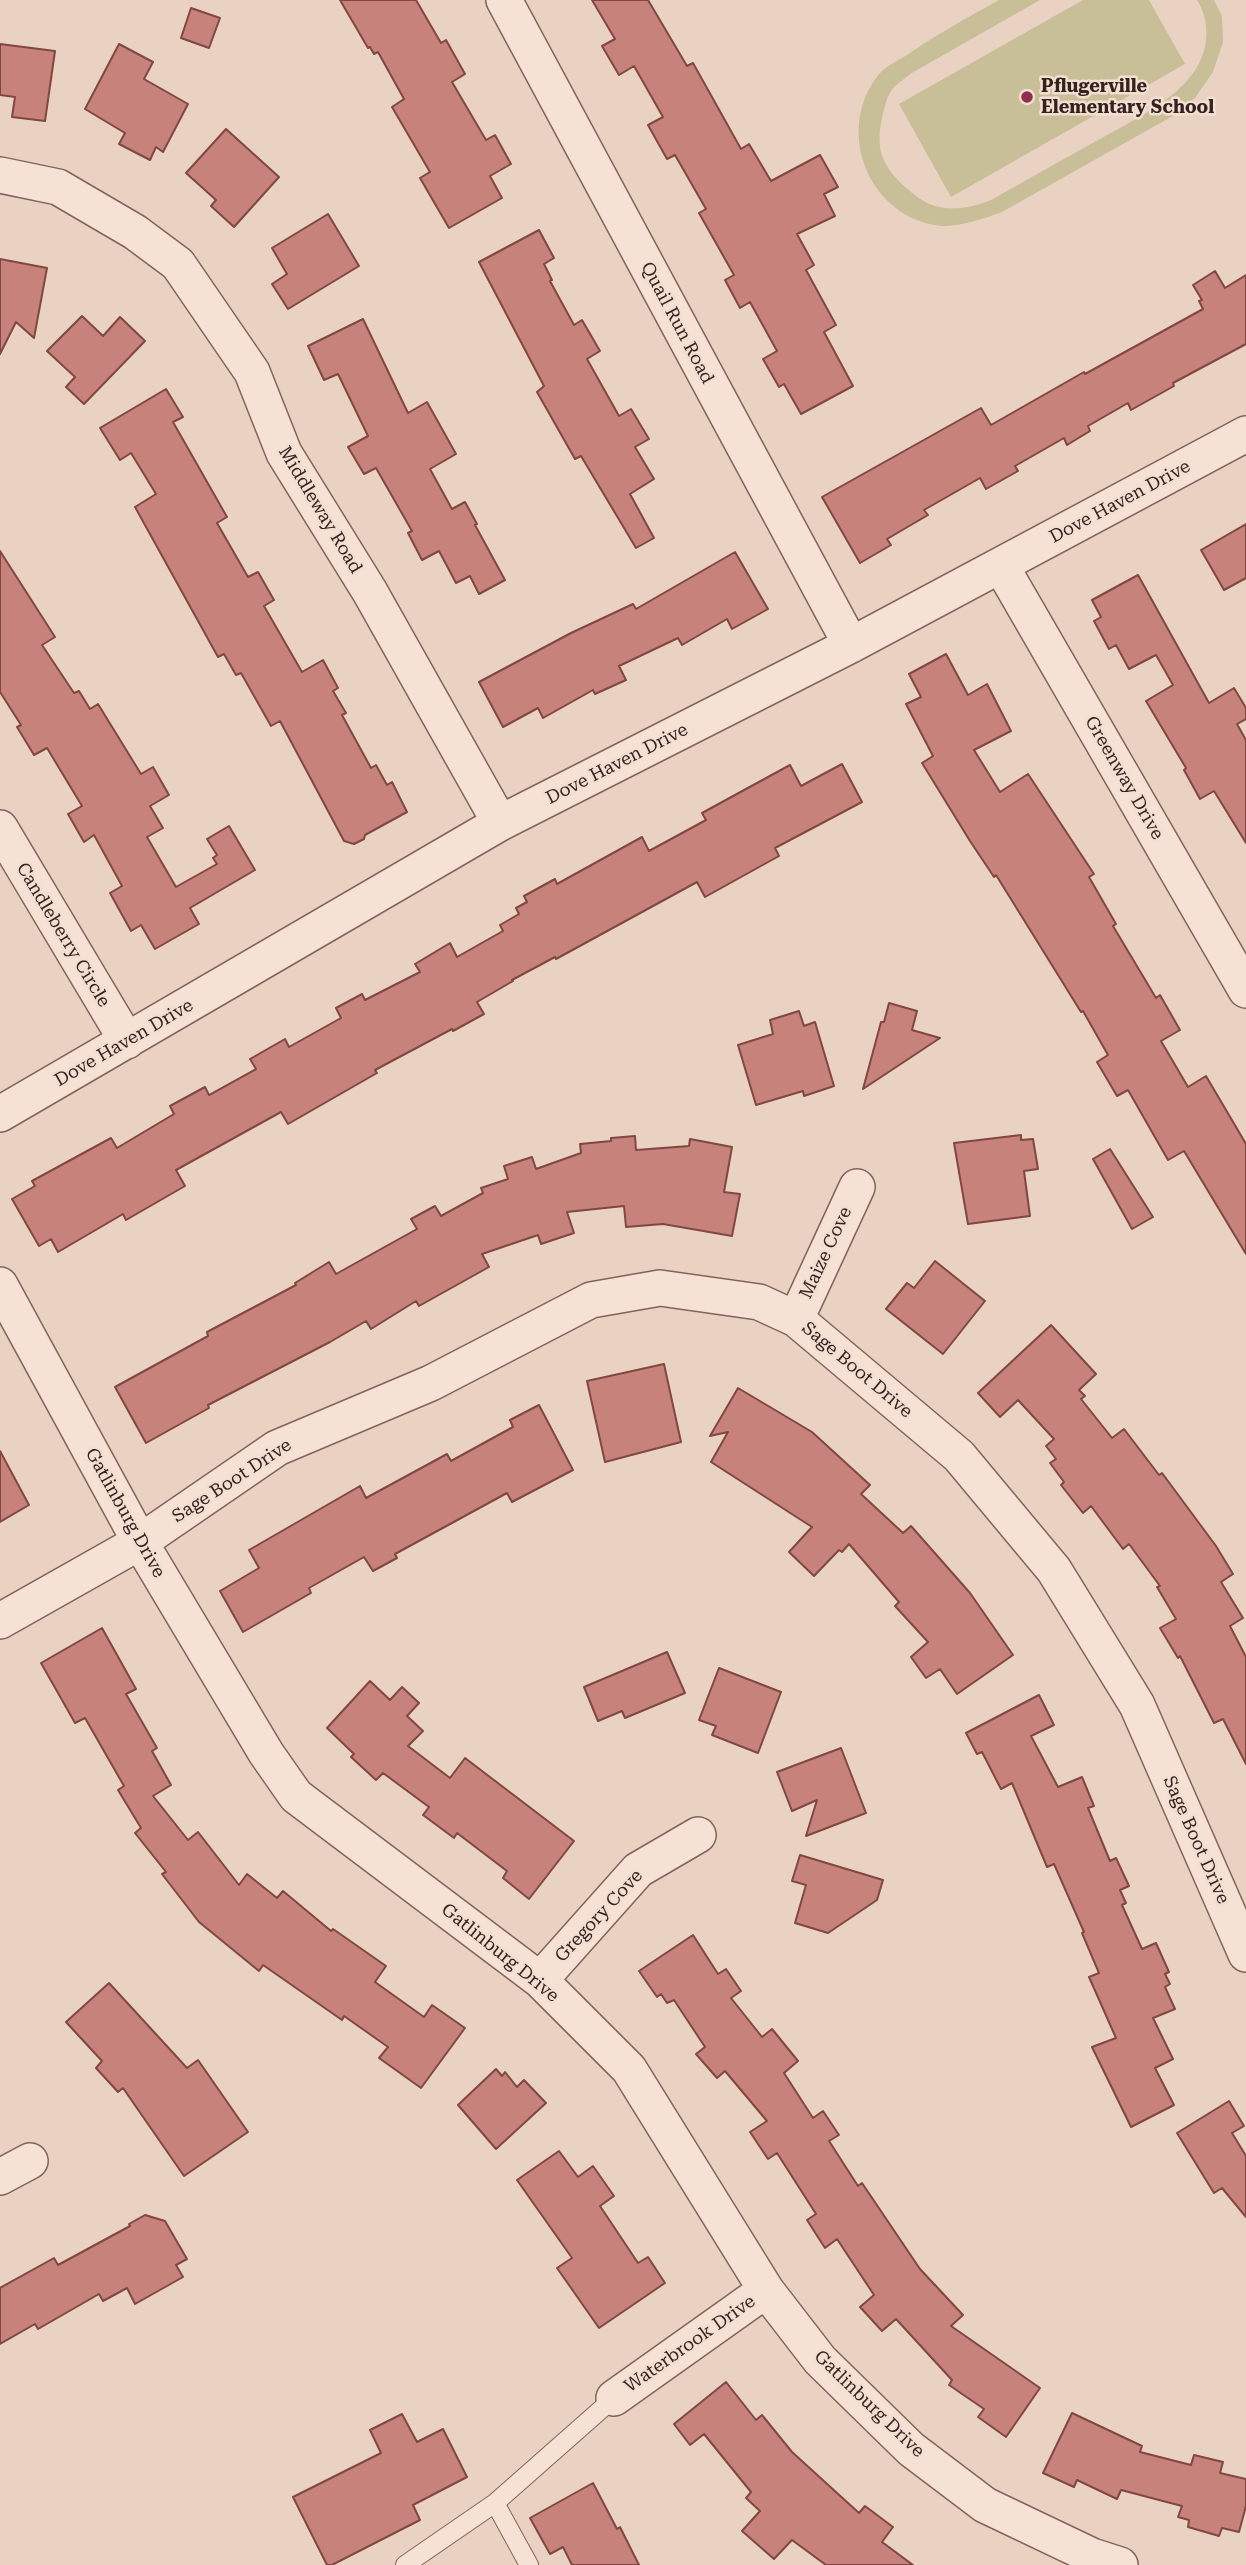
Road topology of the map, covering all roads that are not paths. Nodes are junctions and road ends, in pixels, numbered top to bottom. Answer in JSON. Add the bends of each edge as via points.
{"nodes":[{"id":1,"x":504,"y":0,"type":"edge"},
{"id":2,"x":0,"y":175,"type":"edge"},
{"id":3,"x":1246,"y":434,"type":"edge"},
{"id":4,"x":1001,"y":566,"type":"junction"},
{"id":5,"x":850,"y":645,"type":"junction"},
{"id":6,"x":500,"y":823,"type":"junction"},
{"id":7,"x":0,"y":828,"type":"edge"},
{"id":8,"x":1246,"y":990,"type":"edge"},
{"id":9,"x":127,"y":1041,"type":"junction"},
{"id":10,"x":0,"y":1114,"type":"edge"},
{"id":11,"x":857,"y":1186,"type":"dead end"},
{"id":12,"x":0,"y":1285,"type":"edge"},
{"id":13,"x":796,"y":1319,"type":"junction"},
{"id":14,"x":140,"y":1542,"type":"junction"},
{"id":15,"x":0,"y":1621,"type":"edge"},
{"id":16,"x":698,"y":1835,"type":"dead end"},
{"id":17,"x":1246,"y":1954,"type":"edge"},
{"id":18,"x":540,"y":1980,"type":"junction"},
{"id":19,"x":766,"y":2290,"type":"junction"},
{"id":20,"x":614,"y":2398,"type":"joint"},
{"id":21,"x":495,"y":2503,"type":"junction"},
{"id":22,"x":405,"y":2565,"type":"edge"},
{"id":23,"x":529,"y":2565,"type":"edge"},
{"id":24,"x":1120,"y":2565,"type":"edge"}],
"edges":[{"from":1,"to":5,"type":"street","name":"Quail Run Road"},
{"from":2,"to":6,"type":"street","name":"Middleway Road","via":[[58,187],[135,232],[178,264],[252,372],[284,453],[370,592]]},
{"from":3,"to":4,"type":"street","name":"Dove Haven Drive"},
{"from":4,"to":5,"type":"street","name":"Dove Haven Drive"},
{"from":4,"to":8,"type":"street","name":"Greenway Drive"},
{"from":5,"to":6,"type":"street","name":"Dove Haven Drive"},
{"from":6,"to":9,"type":"street","name":"Dove Haven Drive"},
{"from":7,"to":9,"type":"street","name":"Candleberry Circle"},
{"from":9,"to":10,"type":"street","name":"Dove Haven Drive"},
{"from":11,"to":13,"type":"street","name":"Maize Cove"},
{"from":12,"to":14,"type":"street","name":"Gatlinburg Drive"},
{"from":13,"to":14,"type":"street","name":"Sage Boot Drive","via":[[759,1302],[660,1288],[591,1300],[431,1383],[277,1448]]},
{"from":13,"to":17,"type":"street","name":"Sage Boot Drive","via":[[959,1456],[1054,1570],[1137,1705]]},
{"from":14,"to":15,"type":"street","name":"Sage Boot Drive"},
{"from":14,"to":18,"type":"street","name":"Gatlinburg Drive","via":[[266,1754],[296,1796]]},
{"from":16,"to":18,"type":"street","name":"Gregory Cove","via":[[638,1870]]},
{"from":18,"to":19,"type":"street","name":"Gatlinburg Drive","via":[[629,2069]]},
{"from":19,"to":20,"type":"street","name":"Waterbrook Drive"},
{"from":19,"to":24,"type":"street","name":"Gatlinburg Drive","via":[[820,2360],[911,2449],[985,2505]]},
{"from":20,"to":21,"type":"lane"},
{"from":21,"to":22,"type":"lane"},
{"from":21,"to":23,"type":"lane"}]}
